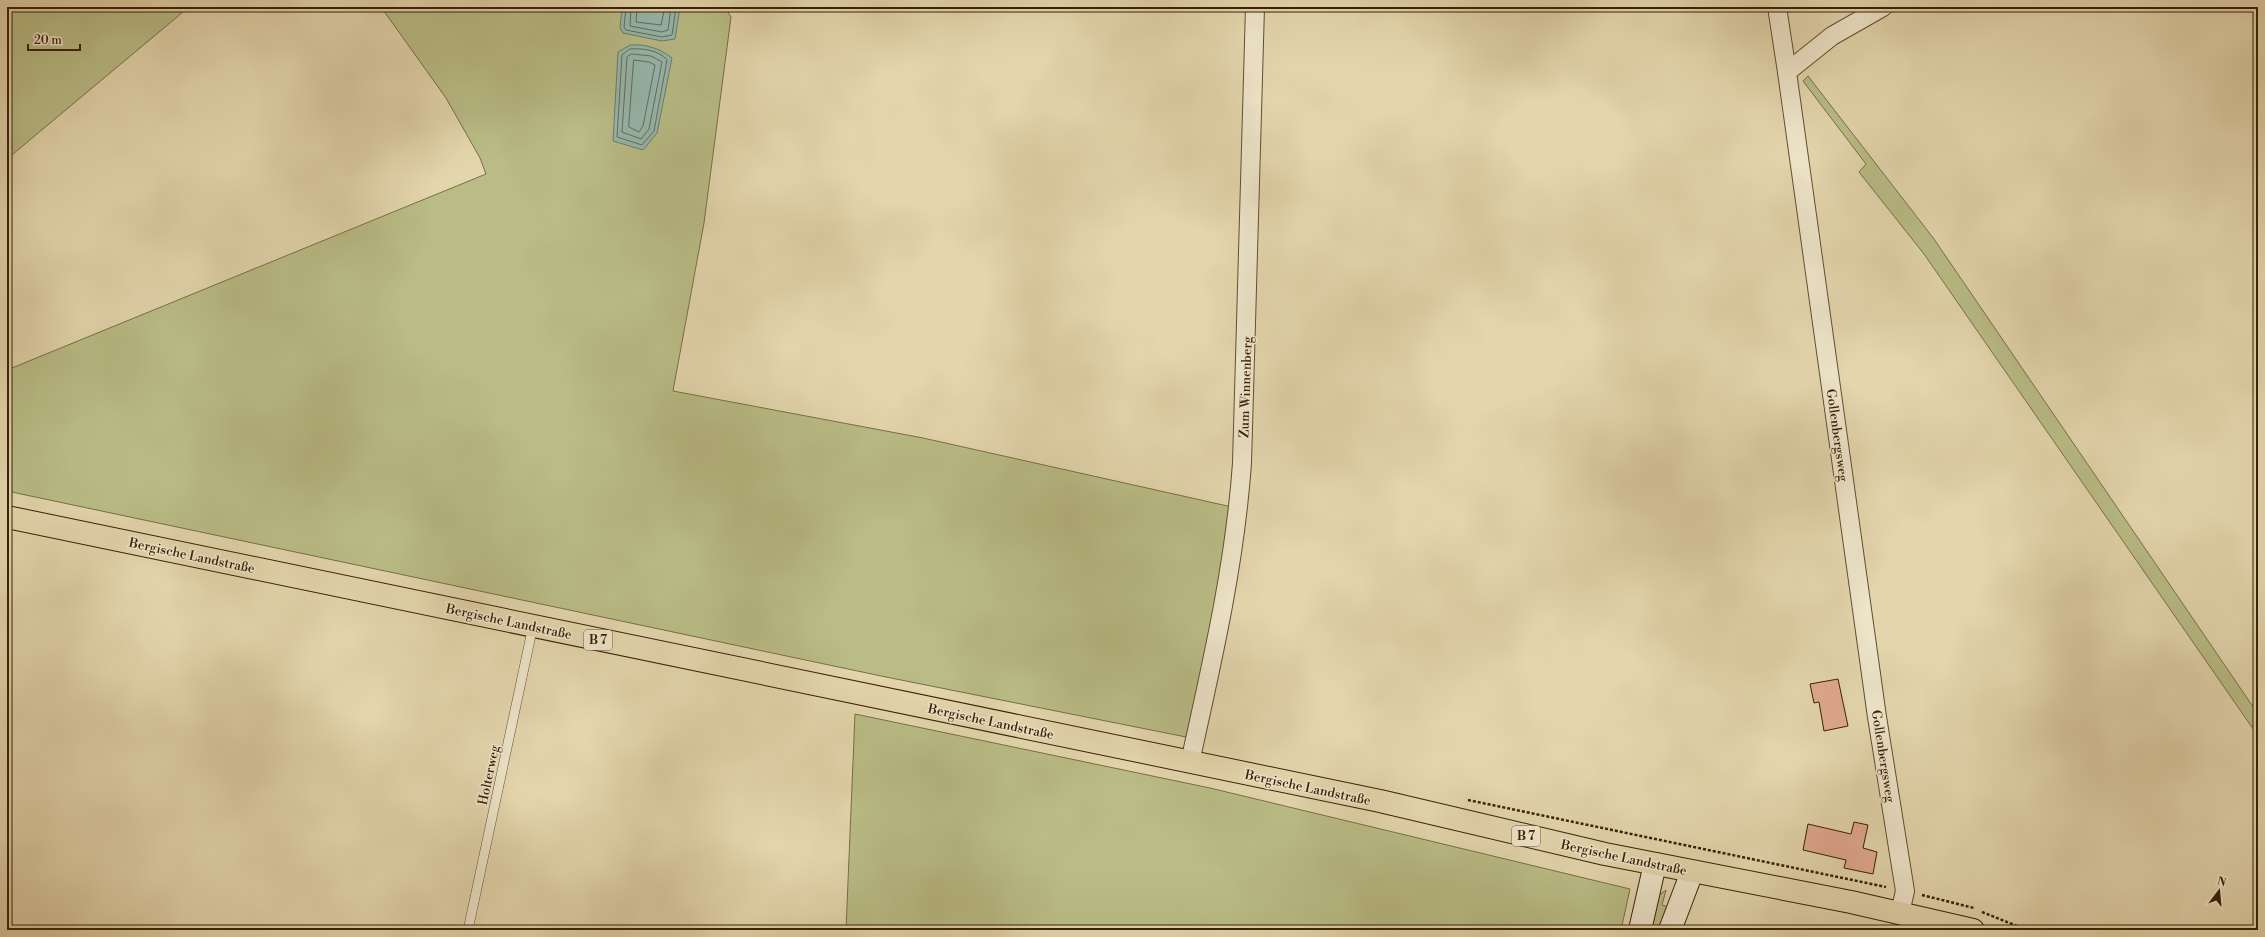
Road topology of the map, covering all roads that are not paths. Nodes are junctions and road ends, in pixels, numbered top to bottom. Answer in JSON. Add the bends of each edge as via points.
{"nodes":[{"id":1,"x":1255,"y":7,"type":"edge"},
{"id":2,"x":1777,"y":7,"type":"edge"},
{"id":3,"x":1883,"y":7,"type":"edge"},
{"id":4,"x":1787,"y":72,"type":"junction"},
{"id":5,"x":7,"y":517,"type":"edge"},
{"id":6,"x":533,"y":626,"type":"junction"},
{"id":7,"x":1190,"y":762,"type":"junction"},
{"id":8,"x":1656,"y":864,"type":"junction"},
{"id":9,"x":1692,"y":872,"type":"junction"},
{"id":10,"x":1900,"y":913,"type":"junction"},
{"id":11,"x":468,"y":930,"type":"edge"},
{"id":12,"x":1640,"y":930,"type":"edge"},
{"id":13,"x":1670,"y":930,"type":"edge"},
{"id":14,"x":1973,"y":930,"type":"edge"}],
"edges":[{"from":1,"to":7,"type":"street","name":"Zum Winnenberg","via":[[1239,510],[1216,645]]},
{"from":2,"to":4,"type":"street","name":"Gollenbergsweg"},
{"from":3,"to":4,"type":"street","via":[[1832,36]]},
{"from":4,"to":10,"type":"street","name":"Gollenbergsweg","via":[[1877,717],[1905,891]]},
{"from":5,"to":6,"type":"main road","name":"Bergische Landstraße","number":"B 7"},
{"from":6,"to":7,"type":"main road","name":"Bergische Landstraße","number":"B 7"},
{"from":6,"to":11,"type":"lane","name":"Holterweg"},
{"from":7,"to":8,"type":"main road","name":"Bergische Landstraße","number":"B 7","via":[[1380,801]]},
{"from":8,"to":9,"type":"main road","name":"Bergische Landstraße","number":"B 7"},
{"from":8,"to":12,"type":"street"},
{"from":9,"to":10,"type":"main road","name":"Bergische Landstraße","number":"B 7"},
{"from":9,"to":13,"type":"street"},
{"from":10,"to":14,"type":"main road","name":"Bergische Landstraße","number":"B 7"}]}
